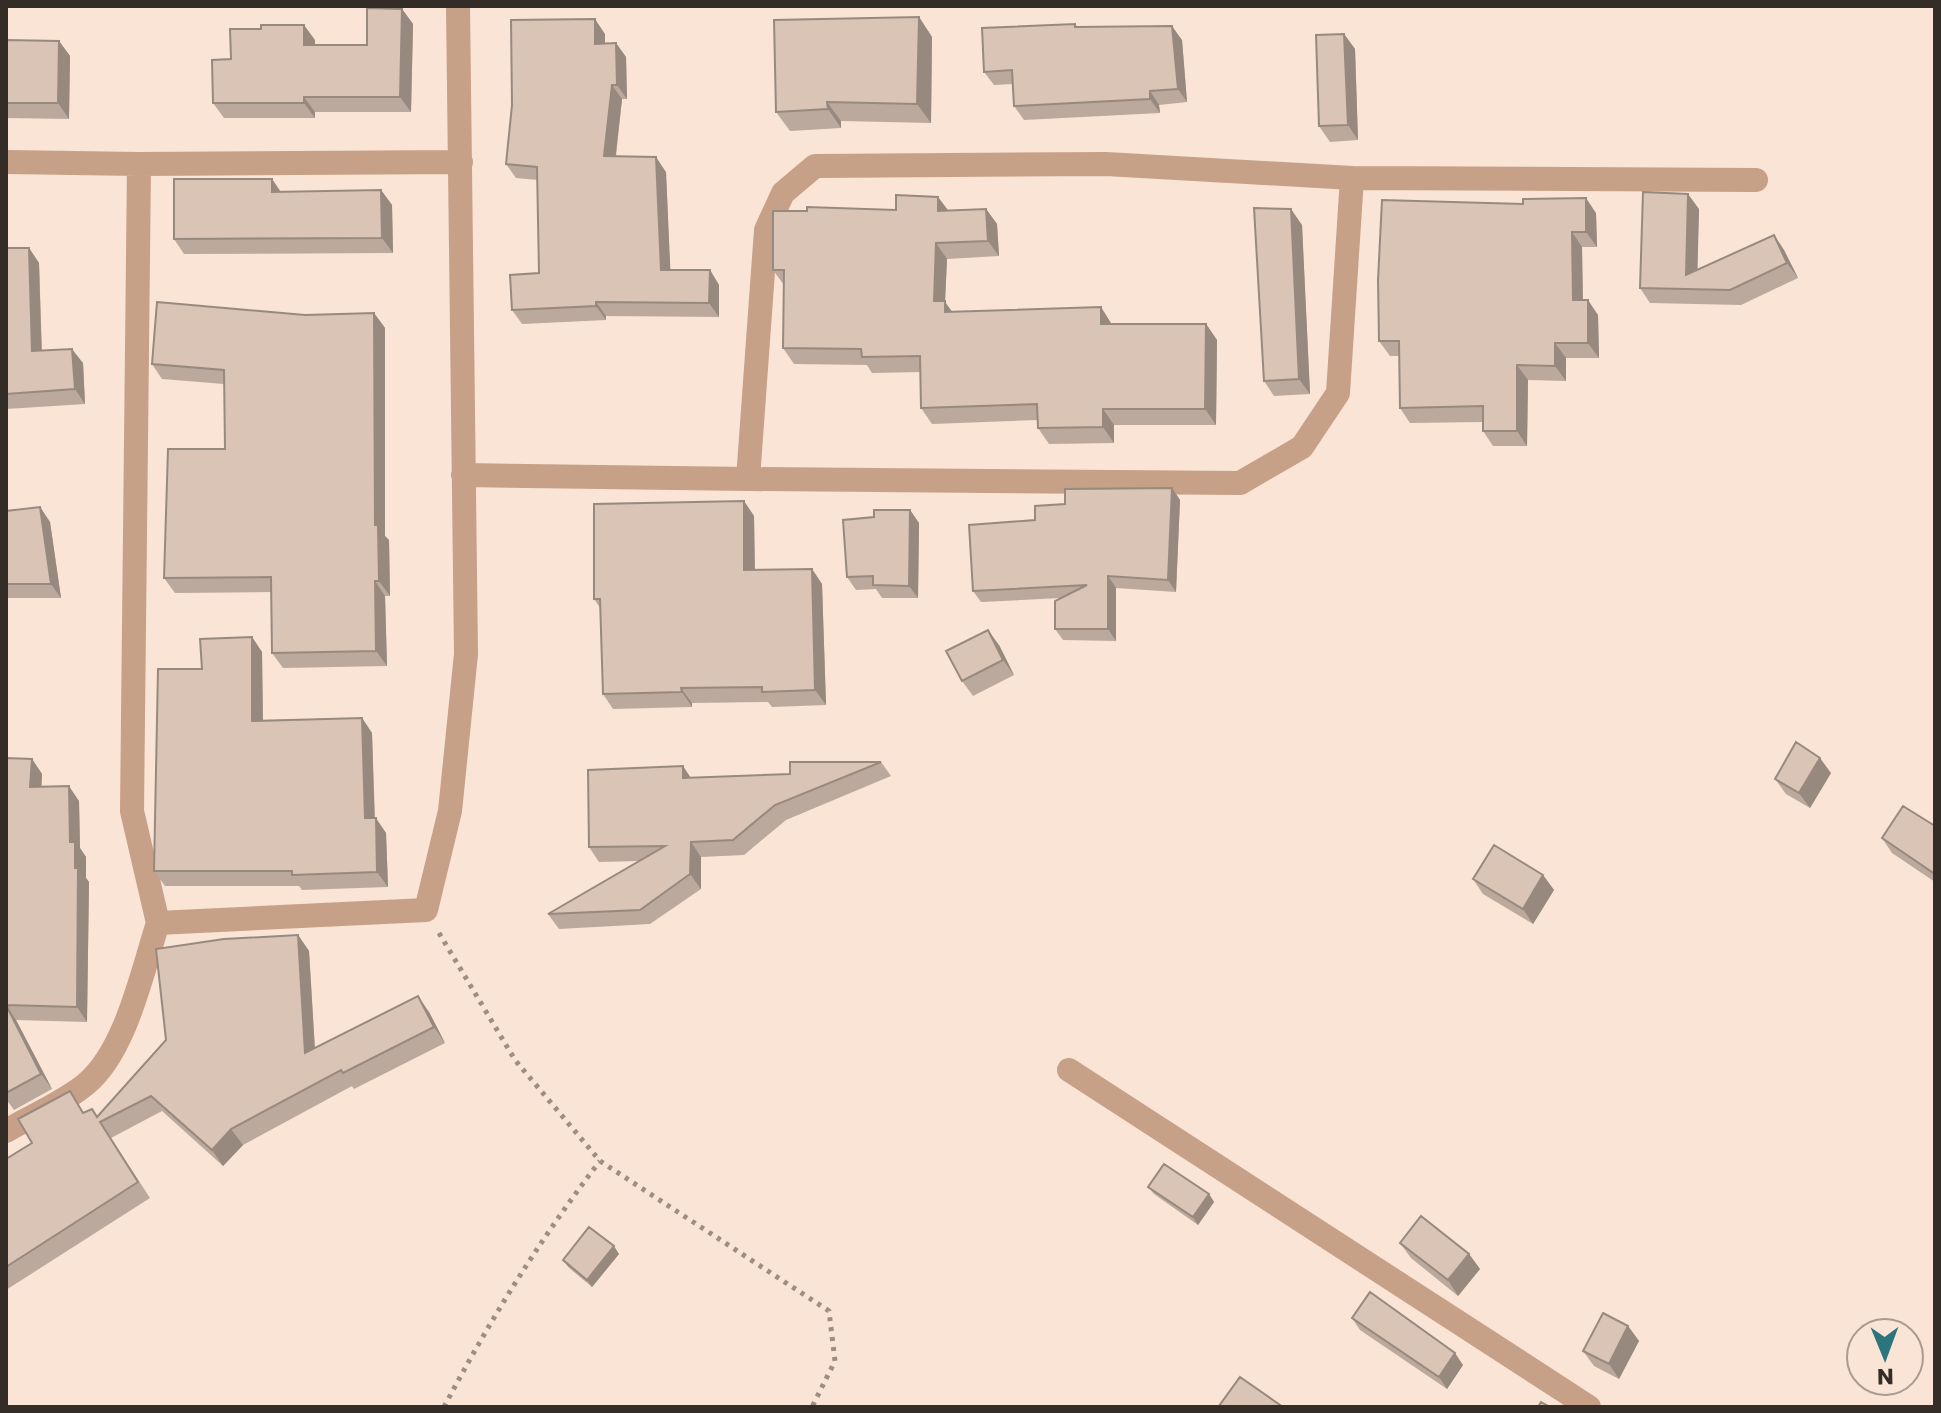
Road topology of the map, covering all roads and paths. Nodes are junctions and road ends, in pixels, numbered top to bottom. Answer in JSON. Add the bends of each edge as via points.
{"nodes":[{"id":1,"x":458,"y":6,"type":"edge"},
{"id":2,"x":6,"y":162,"type":"edge"},
{"id":3,"x":461,"y":162,"type":"junction"},
{"id":4,"x":139,"y":164,"type":"junction"},
{"id":5,"x":1352,"y":178,"type":"junction"},
{"id":6,"x":1756,"y":180,"type":"dead end"},
{"id":7,"x":463,"y":475,"type":"junction"},
{"id":8,"x":748,"y":479,"type":"junction"},
{"id":9,"x":426,"y":910,"type":"junction"},
{"id":10,"x":158,"y":923,"type":"junction"},
{"id":11,"x":1069,"y":1070,"type":"dead end"},
{"id":12,"x":6,"y":1131,"type":"edge"},
{"id":13,"x":600,"y":1161,"type":"junction"},
{"id":14,"x":444,"y":1407,"type":"edge"},
{"id":15,"x":812,"y":1407,"type":"edge"},
{"id":16,"x":1589,"y":1407,"type":"edge"}],
"edges":[{"from":1,"to":3,"type":"street"},
{"from":2,"to":4,"type":"street"},
{"from":3,"to":4,"type":"street"},
{"from":3,"to":7,"type":"street"},
{"from":4,"to":10,"type":"street","via":[[132,811]]},
{"from":5,"to":6,"type":"street"},
{"from":5,"to":8,"type":"street","via":[[1338,393],[1302,447],[1240,483]]},
{"from":5,"to":8,"type":"street","via":[[1106,164],[815,166],[783,193],[766,230]]},
{"from":7,"to":8,"type":"street"},
{"from":7,"to":9,"type":"street","via":[[466,654],[450,811]]},
{"from":9,"to":10,"type":"street"},
{"from":9,"to":13,"type":"path","via":[[515,1060]]},
{"from":10,"to":12,"type":"street","via":[[106,1062],[85,1085]]},
{"from":11,"to":16,"type":"street"},
{"from":13,"to":14,"type":"path","via":[[545,1233]]},
{"from":13,"to":15,"type":"path","via":[[829,1311],[835,1361]]}]}
